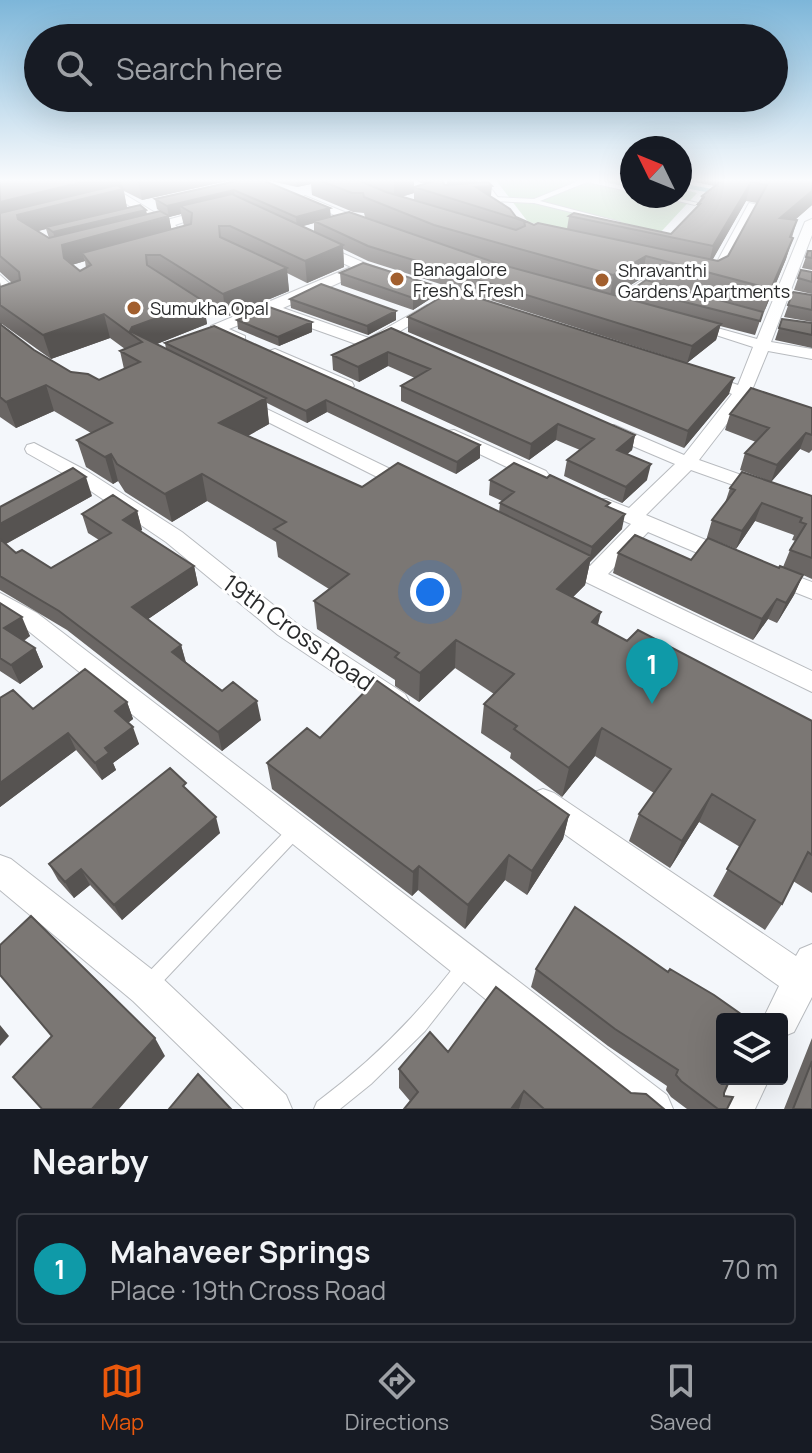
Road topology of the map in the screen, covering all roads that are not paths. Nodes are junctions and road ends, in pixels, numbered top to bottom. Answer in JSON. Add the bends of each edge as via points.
{"nodes":[{"id":1,"x":140,"y":231,"type":"edge"},
{"id":2,"x":175,"y":231,"type":"edge"},
{"id":3,"x":739,"y":231,"type":"edge"},
{"id":4,"x":810,"y":231,"type":"edge"},
{"id":5,"x":135,"y":232,"type":"edge"},
{"id":6,"x":190,"y":239,"type":"edge"},
{"id":7,"x":309,"y":242,"type":"edge"},
{"id":8,"x":806,"y":253,"type":"edge"},
{"id":9,"x":362,"y":267,"type":"junction"},
{"id":10,"x":698,"y":273,"type":"edge"},
{"id":11,"x":0,"y":279,"type":"edge"},
{"id":12,"x":670,"y":293,"type":"edge"},
{"id":13,"x":450,"y":296,"type":"junction"},
{"id":14,"x":0,"y":307,"type":"edge"},
{"id":15,"x":270,"y":308,"type":"junction"},
{"id":16,"x":389,"y":310,"type":"edge"},
{"id":17,"x":496,"y":310,"type":"edge"},
{"id":18,"x":638,"y":311,"type":"edge"},
{"id":19,"x":416,"y":319,"type":"junction"},
{"id":20,"x":678,"y":322,"type":"edge"},
{"id":21,"x":370,"y":344,"type":"junction"},
{"id":22,"x":762,"y":345,"type":"junction"},
{"id":23,"x":812,"y":354,"type":"edge"},
{"id":24,"x":327,"y":364,"type":"junction"},
{"id":25,"x":692,"y":374,"type":"edge"},
{"id":26,"x":219,"y":390,"type":"edge"},
{"id":27,"x":744,"y":390,"type":"junction"},
{"id":28,"x":371,"y":397,"type":"edge"},
{"id":29,"x":812,"y":418,"type":"edge"},
{"id":30,"x":589,"y":421,"type":"edge"},
{"id":31,"x":443,"y":431,"type":"edge"},
{"id":32,"x":34,"y":449,"type":"dead end"},
{"id":33,"x":688,"y":462,"type":"junction"},
{"id":34,"x":80,"y":475,"type":"junction"},
{"id":35,"x":559,"y":484,"type":"edge"},
{"id":36,"x":54,"y":489,"type":"edge"},
{"id":37,"x":431,"y":496,"type":"edge"},
{"id":38,"x":588,"y":498,"type":"edge"},
{"id":39,"x":812,"y":507,"type":"edge"},
{"id":40,"x":638,"y":520,"type":"junction"},
{"id":41,"x":545,"y":553,"type":"edge"},
{"id":42,"x":593,"y":576,"type":"junction"},
{"id":43,"x":812,"y":591,"type":"edge"},
{"id":44,"x":0,"y":601,"type":"edge"},
{"id":45,"x":812,"y":682,"type":"edge"},
{"id":46,"x":415,"y":714,"type":"edge"},
{"id":47,"x":518,"y":785,"type":"edge"},
{"id":48,"x":295,"y":831,"type":"dead end"},
{"id":49,"x":0,"y":870,"type":"edge"},
{"id":50,"x":467,"y":964,"type":"junction"},
{"id":51,"x":807,"y":970,"type":"edge"},
{"id":52,"x":146,"y":988,"type":"junction"},
{"id":53,"x":784,"y":1013,"type":"edge"},
{"id":54,"x":747,"y":1085,"type":"edge"},
{"id":55,"x":272,"y":1109,"type":"edge"},
{"id":56,"x":324,"y":1109,"type":"edge"},
{"id":57,"x":653,"y":1109,"type":"edge"},
{"id":58,"x":734,"y":1109,"type":"edge"}],
"edges":[{"from":1,"to":5,"type":"street"},
{"from":2,"to":6,"type":"street"},
{"from":3,"to":10,"type":"street","via":[[716,275]]},
{"from":4,"to":8,"type":"street"},
{"from":7,"to":9,"type":"street"},
{"from":8,"to":22,"type":"street","via":[[790,296],[771,321]]},
{"from":9,"to":13,"type":"street"},
{"from":9,"to":15,"type":"street"},
{"from":11,"to":14,"type":"street","via":[[19,300]]},
{"from":12,"to":18,"type":"street","via":[[641,285],[606,303]]},
{"from":13,"to":17,"type":"street"},
{"from":13,"to":19,"type":"street"},
{"from":15,"to":21,"type":"street"},
{"from":15,"to":24,"type":"street","via":[[214,327]]},
{"from":16,"to":19,"type":"street"},
{"from":19,"to":21,"type":"street","via":[[398,336]]},
{"from":20,"to":22,"type":"street"},
{"from":21,"to":24,"type":"street"},
{"from":22,"to":23,"type":"street"},
{"from":22,"to":27,"type":"street"},
{"from":24,"to":28,"type":"street"},
{"from":25,"to":27,"type":"street"},
{"from":26,"to":37,"type":"street"},
{"from":27,"to":29,"type":"street"},
{"from":27,"to":33,"type":"street"},
{"from":30,"to":33,"type":"street"},
{"from":31,"to":35,"type":"street"},
{"from":32,"to":34,"type":"street","name":"19th Cross Road"},
{"from":33,"to":39,"type":"street"},
{"from":33,"to":40,"type":"street"},
{"from":34,"to":36,"type":"street"},
{"from":34,"to":46,"type":"street","name":"19th Cross Road","via":[[174,537],[287,629]]},
{"from":38,"to":40,"type":"street"},
{"from":40,"to":42,"type":"street"},
{"from":40,"to":43,"type":"street"},
{"from":41,"to":42,"type":"street"},
{"from":42,"to":45,"type":"street"},
{"from":44,"to":50,"type":"street"},
{"from":47,"to":51,"type":"street"},
{"from":48,"to":52,"type":"lane"},
{"from":49,"to":52,"type":"street"},
{"from":50,"to":56,"type":"lane","via":[[392,1056]]},
{"from":50,"to":57,"type":"street"},
{"from":51,"to":53,"type":"street"},
{"from":52,"to":55,"type":"street"},
{"from":54,"to":58,"type":"street"}]}
